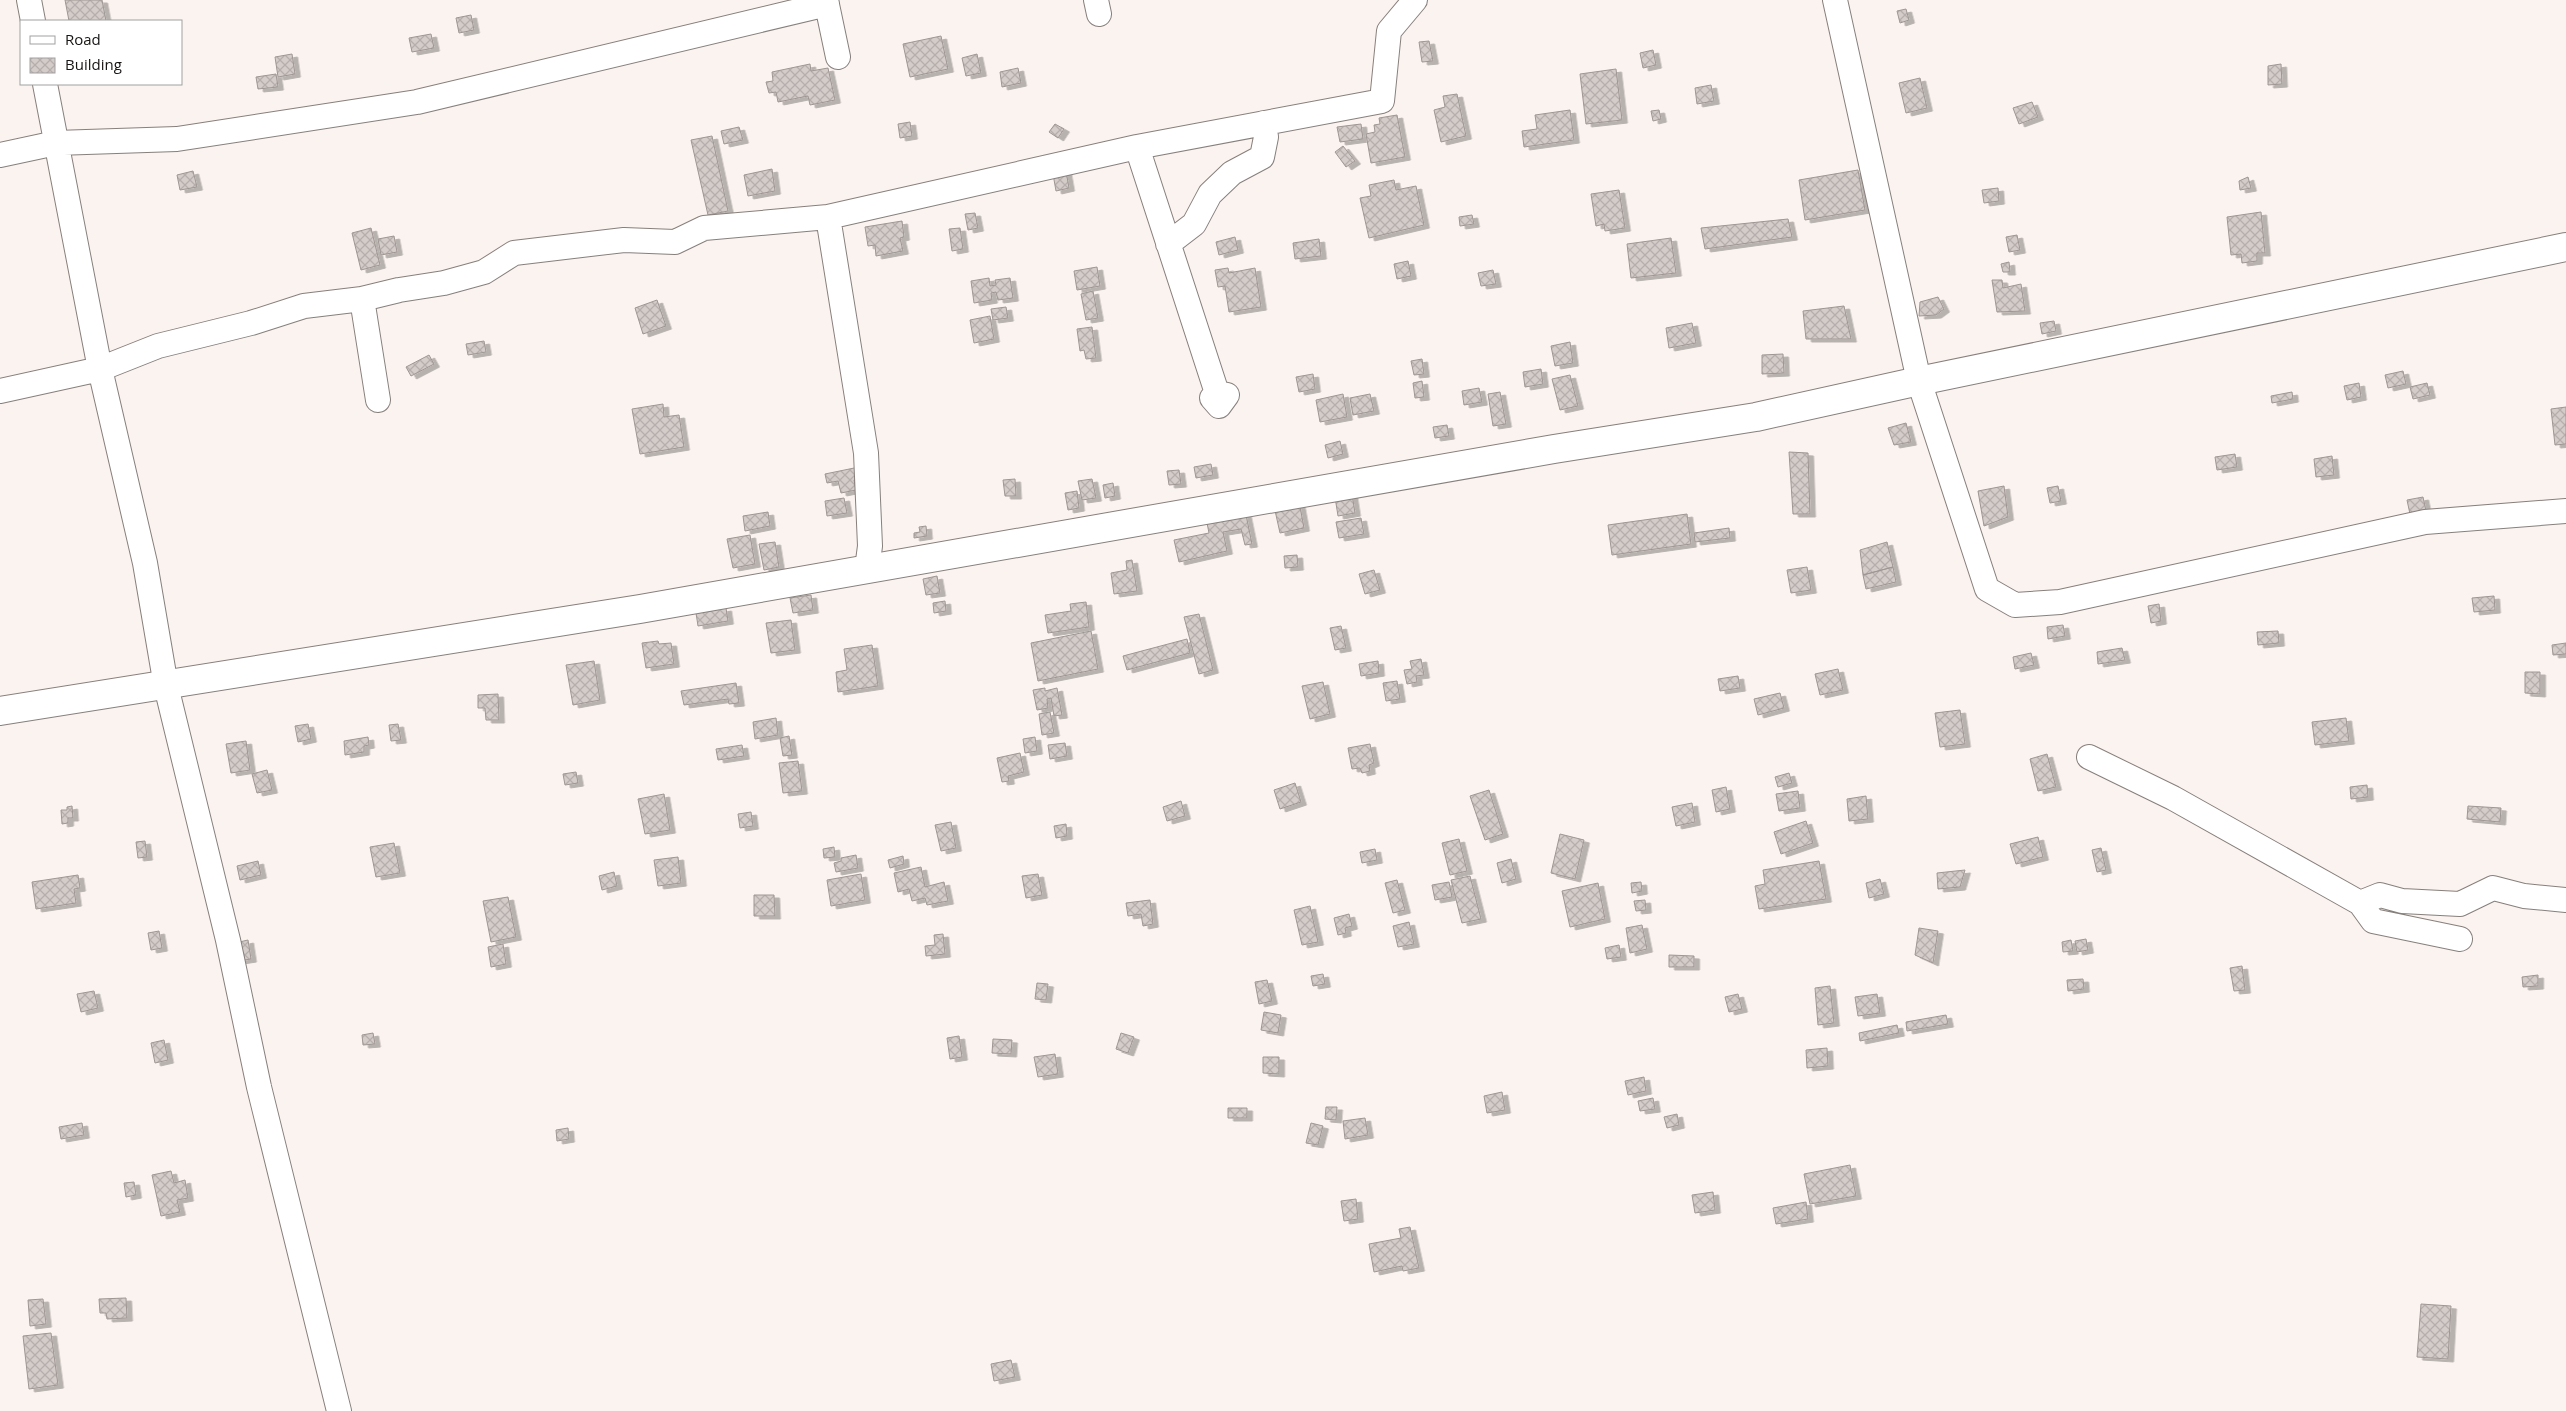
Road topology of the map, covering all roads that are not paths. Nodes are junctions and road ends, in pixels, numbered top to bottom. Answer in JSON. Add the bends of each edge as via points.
{"nodes":[{"id":1,"x":29,"y":0,"type":"edge"},
{"id":2,"x":1415,"y":0,"type":"edge"},
{"id":3,"x":1835,"y":0,"type":"edge"},
{"id":4,"x":826,"y":2,"type":"edge"},
{"id":5,"x":33,"y":20,"type":"edge"},
{"id":6,"x":838,"y":57,"type":"dead end"},
{"id":7,"x":45,"y":85,"type":"edge"},
{"id":8,"x":1264,"y":123,"type":"junction"},
{"id":9,"x":56,"y":143,"type":"junction"},
{"id":10,"x":1137,"y":147,"type":"junction"},
{"id":11,"x":0,"y":155,"type":"edge"},
{"id":12,"x":828,"y":217,"type":"junction"},
{"id":13,"x":1168,"y":244,"type":"junction"},
{"id":14,"x":2566,"y":247,"type":"edge"},
{"id":15,"x":362,"y":299,"type":"junction"},
{"id":16,"x":100,"y":369,"type":"junction"},
{"id":17,"x":1919,"y":381,"type":"junction"},
{"id":18,"x":0,"y":391,"type":"edge"},
{"id":19,"x":1218,"y":393,"type":"dead end"},
{"id":20,"x":378,"y":400,"type":"dead end"},
{"id":21,"x":2566,"y":511,"type":"edge"},
{"id":22,"x":867,"y":569,"type":"junction"},
{"id":23,"x":166,"y":686,"type":"junction"},
{"id":24,"x":0,"y":711,"type":"edge"},
{"id":25,"x":2089,"y":757,"type":"dead end"},
{"id":26,"x":2566,"y":900,"type":"edge"},
{"id":27,"x":2360,"y":903,"type":"junction"},
{"id":28,"x":2460,"y":939,"type":"dead end"},
{"id":29,"x":340,"y":1411,"type":"edge"}],
"edges":[{"from":1,"to":5,"type":"street"},
{"from":2,"to":8,"type":"street","via":[[1389,31],[1382,101]]},
{"from":3,"to":17,"type":"street"},
{"from":4,"to":6,"type":"street"},
{"from":4,"to":9,"type":"street","via":[[416,102],[177,139]]},
{"from":7,"to":9,"type":"street"},
{"from":8,"to":10,"type":"street"},
{"from":8,"to":13,"type":"street","via":[[1266,137],[1262,157],[1227,178],[1210,194],[1194,224]]},
{"from":9,"to":11,"type":"street"},
{"from":9,"to":16,"type":"street"},
{"from":10,"to":12,"type":"street"},
{"from":10,"to":13,"type":"street"},
{"from":12,"to":15,"type":"street","via":[[704,228],[675,242],[624,240],[514,253],[484,272]]},
{"from":12,"to":22,"type":"street","via":[[866,453],[870,546]]},
{"from":13,"to":19,"type":"street"},
{"from":14,"to":17,"type":"street"},
{"from":15,"to":16,"type":"street","via":[[304,306],[158,346]]},
{"from":15,"to":20,"type":"street"},
{"from":16,"to":18,"type":"street"},
{"from":16,"to":23,"type":"street","via":[[145,563]]},
{"from":17,"to":21,"type":"street","via":[[1986,589],[2015,605],[2060,602],[2425,522]]},
{"from":17,"to":22,"type":"street","via":[[1756,417]]},
{"from":22,"to":23,"type":"street"},
{"from":23,"to":24,"type":"street"},
{"from":23,"to":29,"type":"street","via":[[228,940],[259,1087]]},
{"from":25,"to":27,"type":"street","via":[[2173,798]]},
{"from":26,"to":27,"type":"street","via":[[2524,896],[2493,888],[2460,904],[2402,901],[2380,895]]},
{"from":27,"to":28,"type":"street","via":[[2373,921]]}]}
